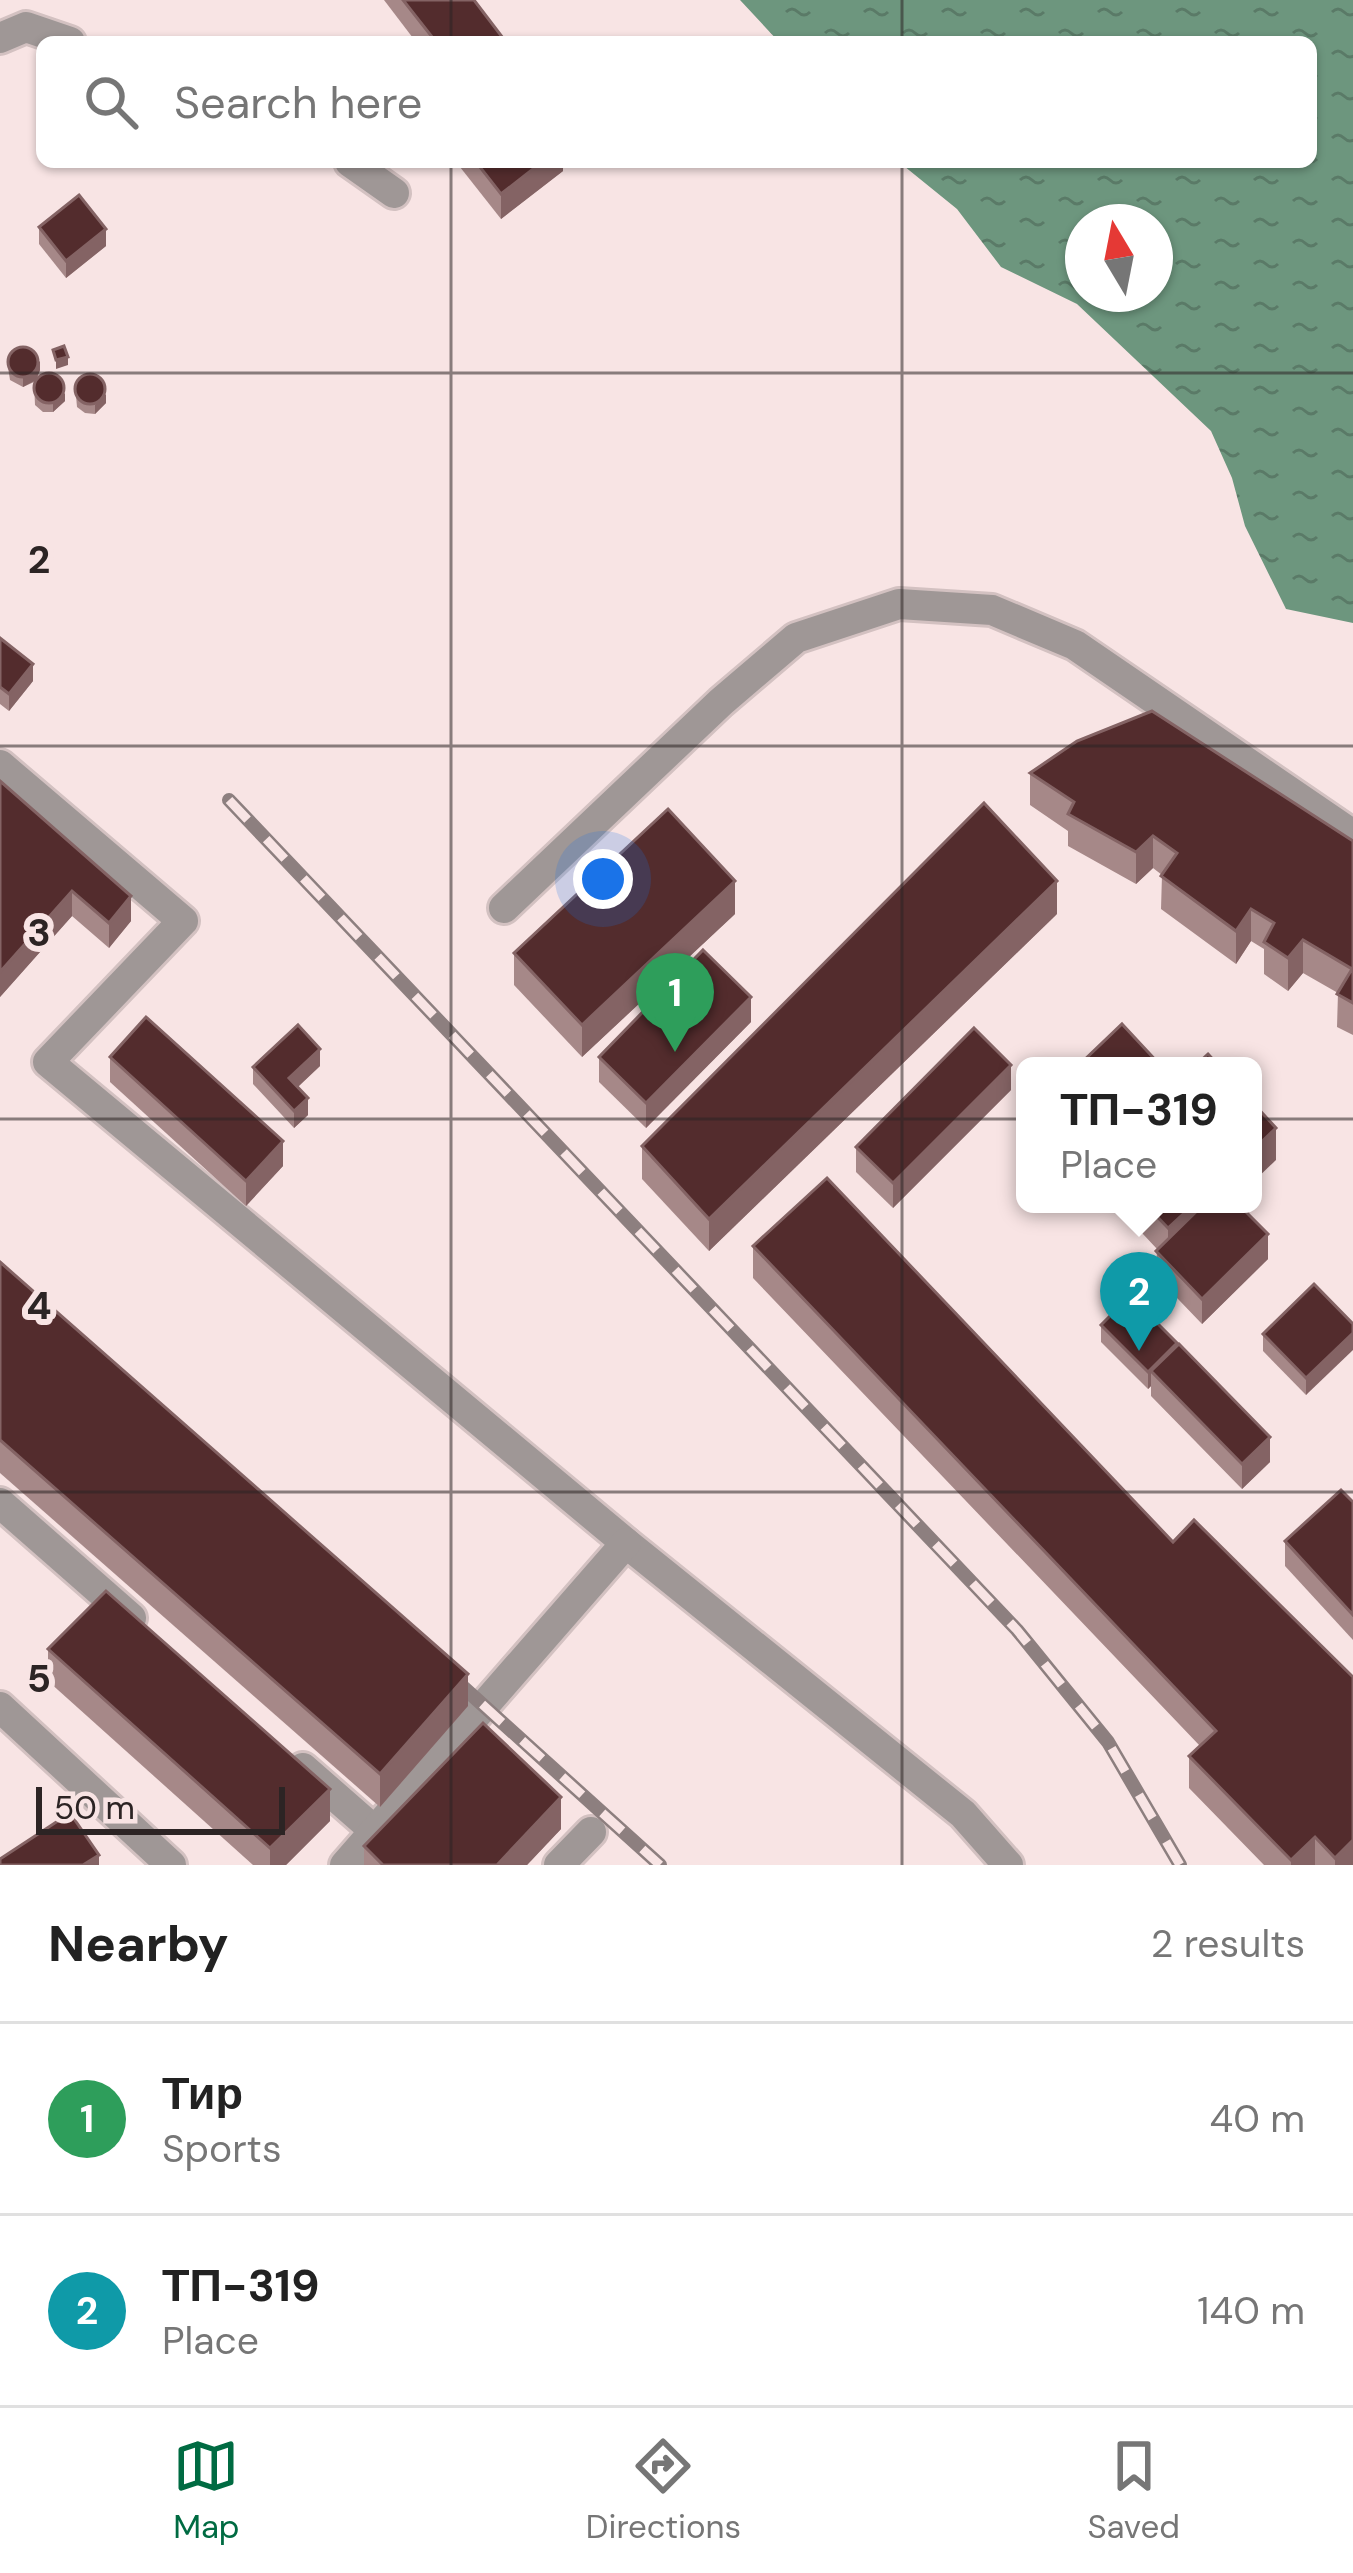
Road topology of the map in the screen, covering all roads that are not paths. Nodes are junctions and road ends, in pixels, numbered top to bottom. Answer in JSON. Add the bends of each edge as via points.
{"nodes":[{"id":1,"x":52,"y":36,"type":"edge"},
{"id":2,"x":0,"y":38,"type":"edge"},
{"id":3,"x":359,"y":168,"type":"edge"},
{"id":4,"x":394,"y":193,"type":"dead end"},
{"id":5,"x":0,"y":765,"type":"edge"},
{"id":6,"x":1353,"y":836,"type":"edge"},
{"id":7,"x":504,"y":908,"type":"dead end"},
{"id":8,"x":0,"y":1503,"type":"edge"},
{"id":9,"x":626,"y":1543,"type":"junction"},
{"id":10,"x":160,"y":1644,"type":"edge"},
{"id":11,"x":0,"y":1707,"type":"edge"},
{"id":12,"x":286,"y":1753,"type":"edge"},
{"id":13,"x":375,"y":1831,"type":"junction"},
{"id":14,"x":591,"y":1832,"type":"dead end"},
{"id":15,"x":160,"y":1862,"type":"edge"},
{"id":16,"x":345,"y":1865,"type":"edge"},
{"id":17,"x":559,"y":1865,"type":"edge"},
{"id":18,"x":1008,"y":1865,"type":"edge"}],
"edges":[{"from":1,"to":2,"type":"street","via":[[26,27]]},
{"from":3,"to":4,"type":"street"},
{"from":5,"to":9,"type":"street","via":[[184,921],[48,1062]]},
{"from":6,"to":7,"type":"street","via":[[1075,645],[992,610],[899,604],[796,638]]},
{"from":8,"to":10,"type":"street"},
{"from":9,"to":13,"type":"street"},
{"from":9,"to":18,"type":"street","via":[[963,1814]]},
{"from":11,"to":15,"type":"street"},
{"from":12,"to":13,"type":"street"},
{"from":13,"to":16,"type":"street"},
{"from":14,"to":17,"type":"street"}]}
